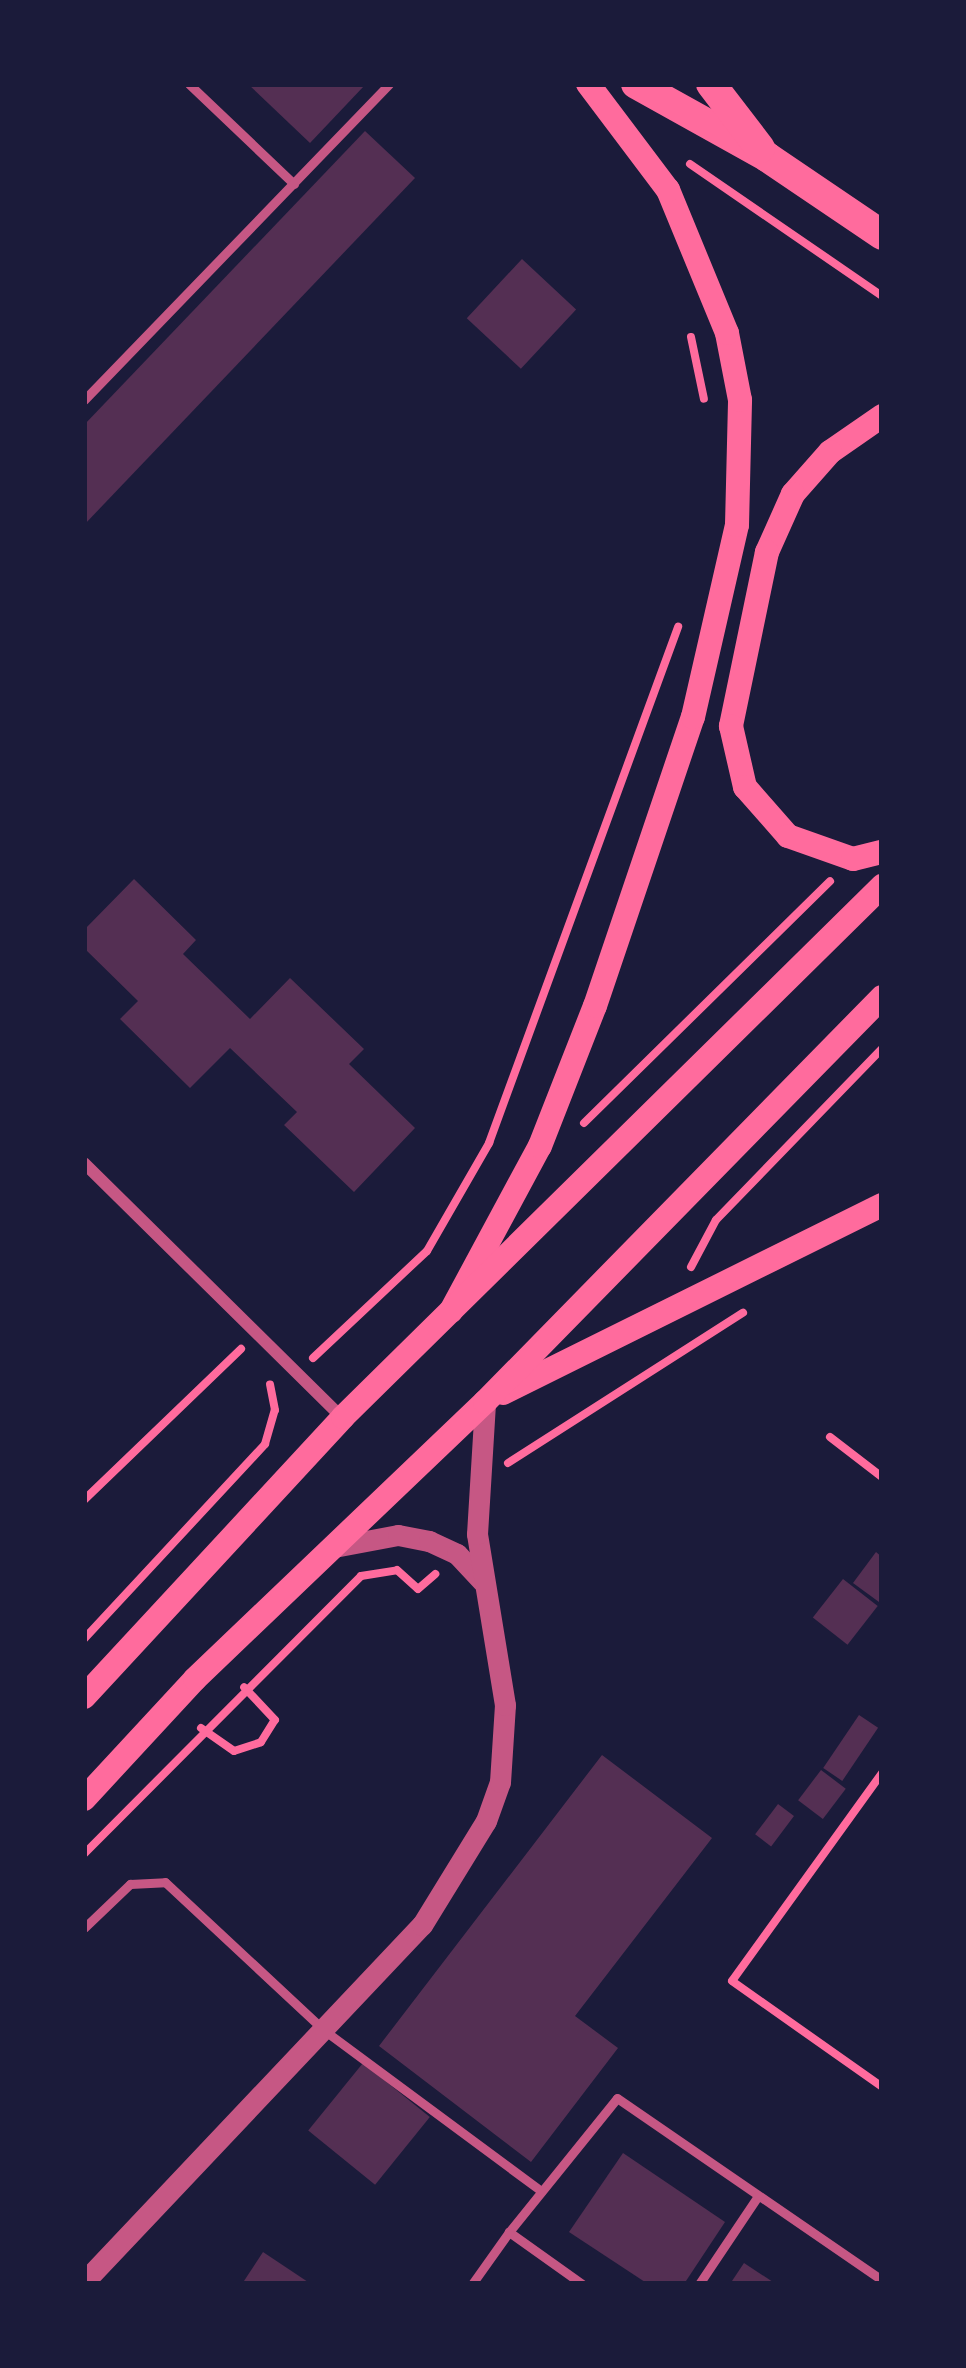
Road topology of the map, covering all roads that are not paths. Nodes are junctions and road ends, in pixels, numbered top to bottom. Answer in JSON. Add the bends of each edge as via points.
{"nodes":[{"id":1,"x":189,"y":84,"type":"edge"},
{"id":2,"x":389,"y":84,"type":"edge"},
{"id":3,"x":588,"y":84,"type":"edge"},
{"id":4,"x":636,"y":84,"type":"edge"},
{"id":5,"x":711,"y":84,"type":"edge"},
{"id":6,"x":767,"y":158,"type":"junction"},
{"id":7,"x":294,"y":184,"type":"junction"},
{"id":8,"x":882,"y":235,"type":"edge"},
{"id":9,"x":84,"y":400,"type":"edge"},
{"id":10,"x":882,"y":416,"type":"edge"},
{"id":11,"x":882,"y":852,"type":"edge"},
{"id":12,"x":882,"y":886,"type":"edge"},
{"id":13,"x":882,"y":997,"type":"edge"},
{"id":14,"x":84,"y":1163,"type":"edge"},
{"id":15,"x":882,"y":1205,"type":"edge"},
{"id":16,"x":451,"y":1311,"type":"junction"},
{"id":17,"x":484,"y":1402,"type":"junction"},
{"id":18,"x":343,"y":1418,"type":"junction"},
{"id":19,"x":334,"y":1547,"type":"junction"},
{"id":20,"x":483,"y":1581,"type":"junction"},
{"id":21,"x":84,"y":1697,"type":"edge"},
{"id":22,"x":84,"y":1799,"type":"edge"},
{"id":23,"x":84,"y":1928,"type":"edge"},
{"id":24,"x":325,"y":2031,"type":"junction"},
{"id":25,"x":541,"y":2191,"type":"junction"},
{"id":26,"x":758,"y":2196,"type":"junction"},
{"id":27,"x":509,"y":2232,"type":"junction"},
{"id":28,"x":882,"y":2280,"type":"edge"},
{"id":29,"x":84,"y":2282,"type":"edge"},
{"id":30,"x":472,"y":2284,"type":"edge"},
{"id":31,"x":582,"y":2284,"type":"edge"},
{"id":32,"x":699,"y":2284,"type":"edge"}],
"edges":[{"from":1,"to":7,"type":"lane"},
{"from":2,"to":7,"type":"lane"},
{"from":3,"to":16,"type":"main road","via":[[644,152],[727,333],[740,400],[737,526],[693,717],[540,1146]]},
{"from":4,"to":6,"type":"main road"},
{"from":5,"to":6,"type":"main road"},
{"from":6,"to":8,"type":"main road"},
{"from":7,"to":9,"type":"lane"},
{"from":10,"to":11,"type":"main road","via":[[830,452],[793,494],[767,552],[731,726],[746,788],[764,814],[813,850],[853,859]]},
{"from":12,"to":16,"type":"main road"},
{"from":13,"to":17,"type":"main road"},
{"from":14,"to":18,"type":"street"},
{"from":15,"to":17,"type":"main road"},
{"from":16,"to":18,"type":"main road"},
{"from":17,"to":19,"type":"main road"},
{"from":17,"to":20,"type":"street","via":[[475,1477]]},
{"from":18,"to":21,"type":"main road"},
{"from":19,"to":20,"type":"street","via":[[398,1535],[457,1554]]},
{"from":19,"to":22,"type":"main road"},
{"from":20,"to":24,"type":"street","via":[[505,1705],[500,1782],[486,1821],[422,1925]]},
{"from":23,"to":24,"type":"lane","via":[[130,1884],[165,1882]]},
{"from":24,"to":25,"type":"lane"},
{"from":24,"to":29,"type":"street"},
{"from":25,"to":26,"type":"lane","via":[[617,2098]]},
{"from":25,"to":27,"type":"lane"},
{"from":26,"to":28,"type":"lane"},
{"from":26,"to":32,"type":"lane"},
{"from":27,"to":30,"type":"lane"},
{"from":27,"to":31,"type":"lane"}]}
